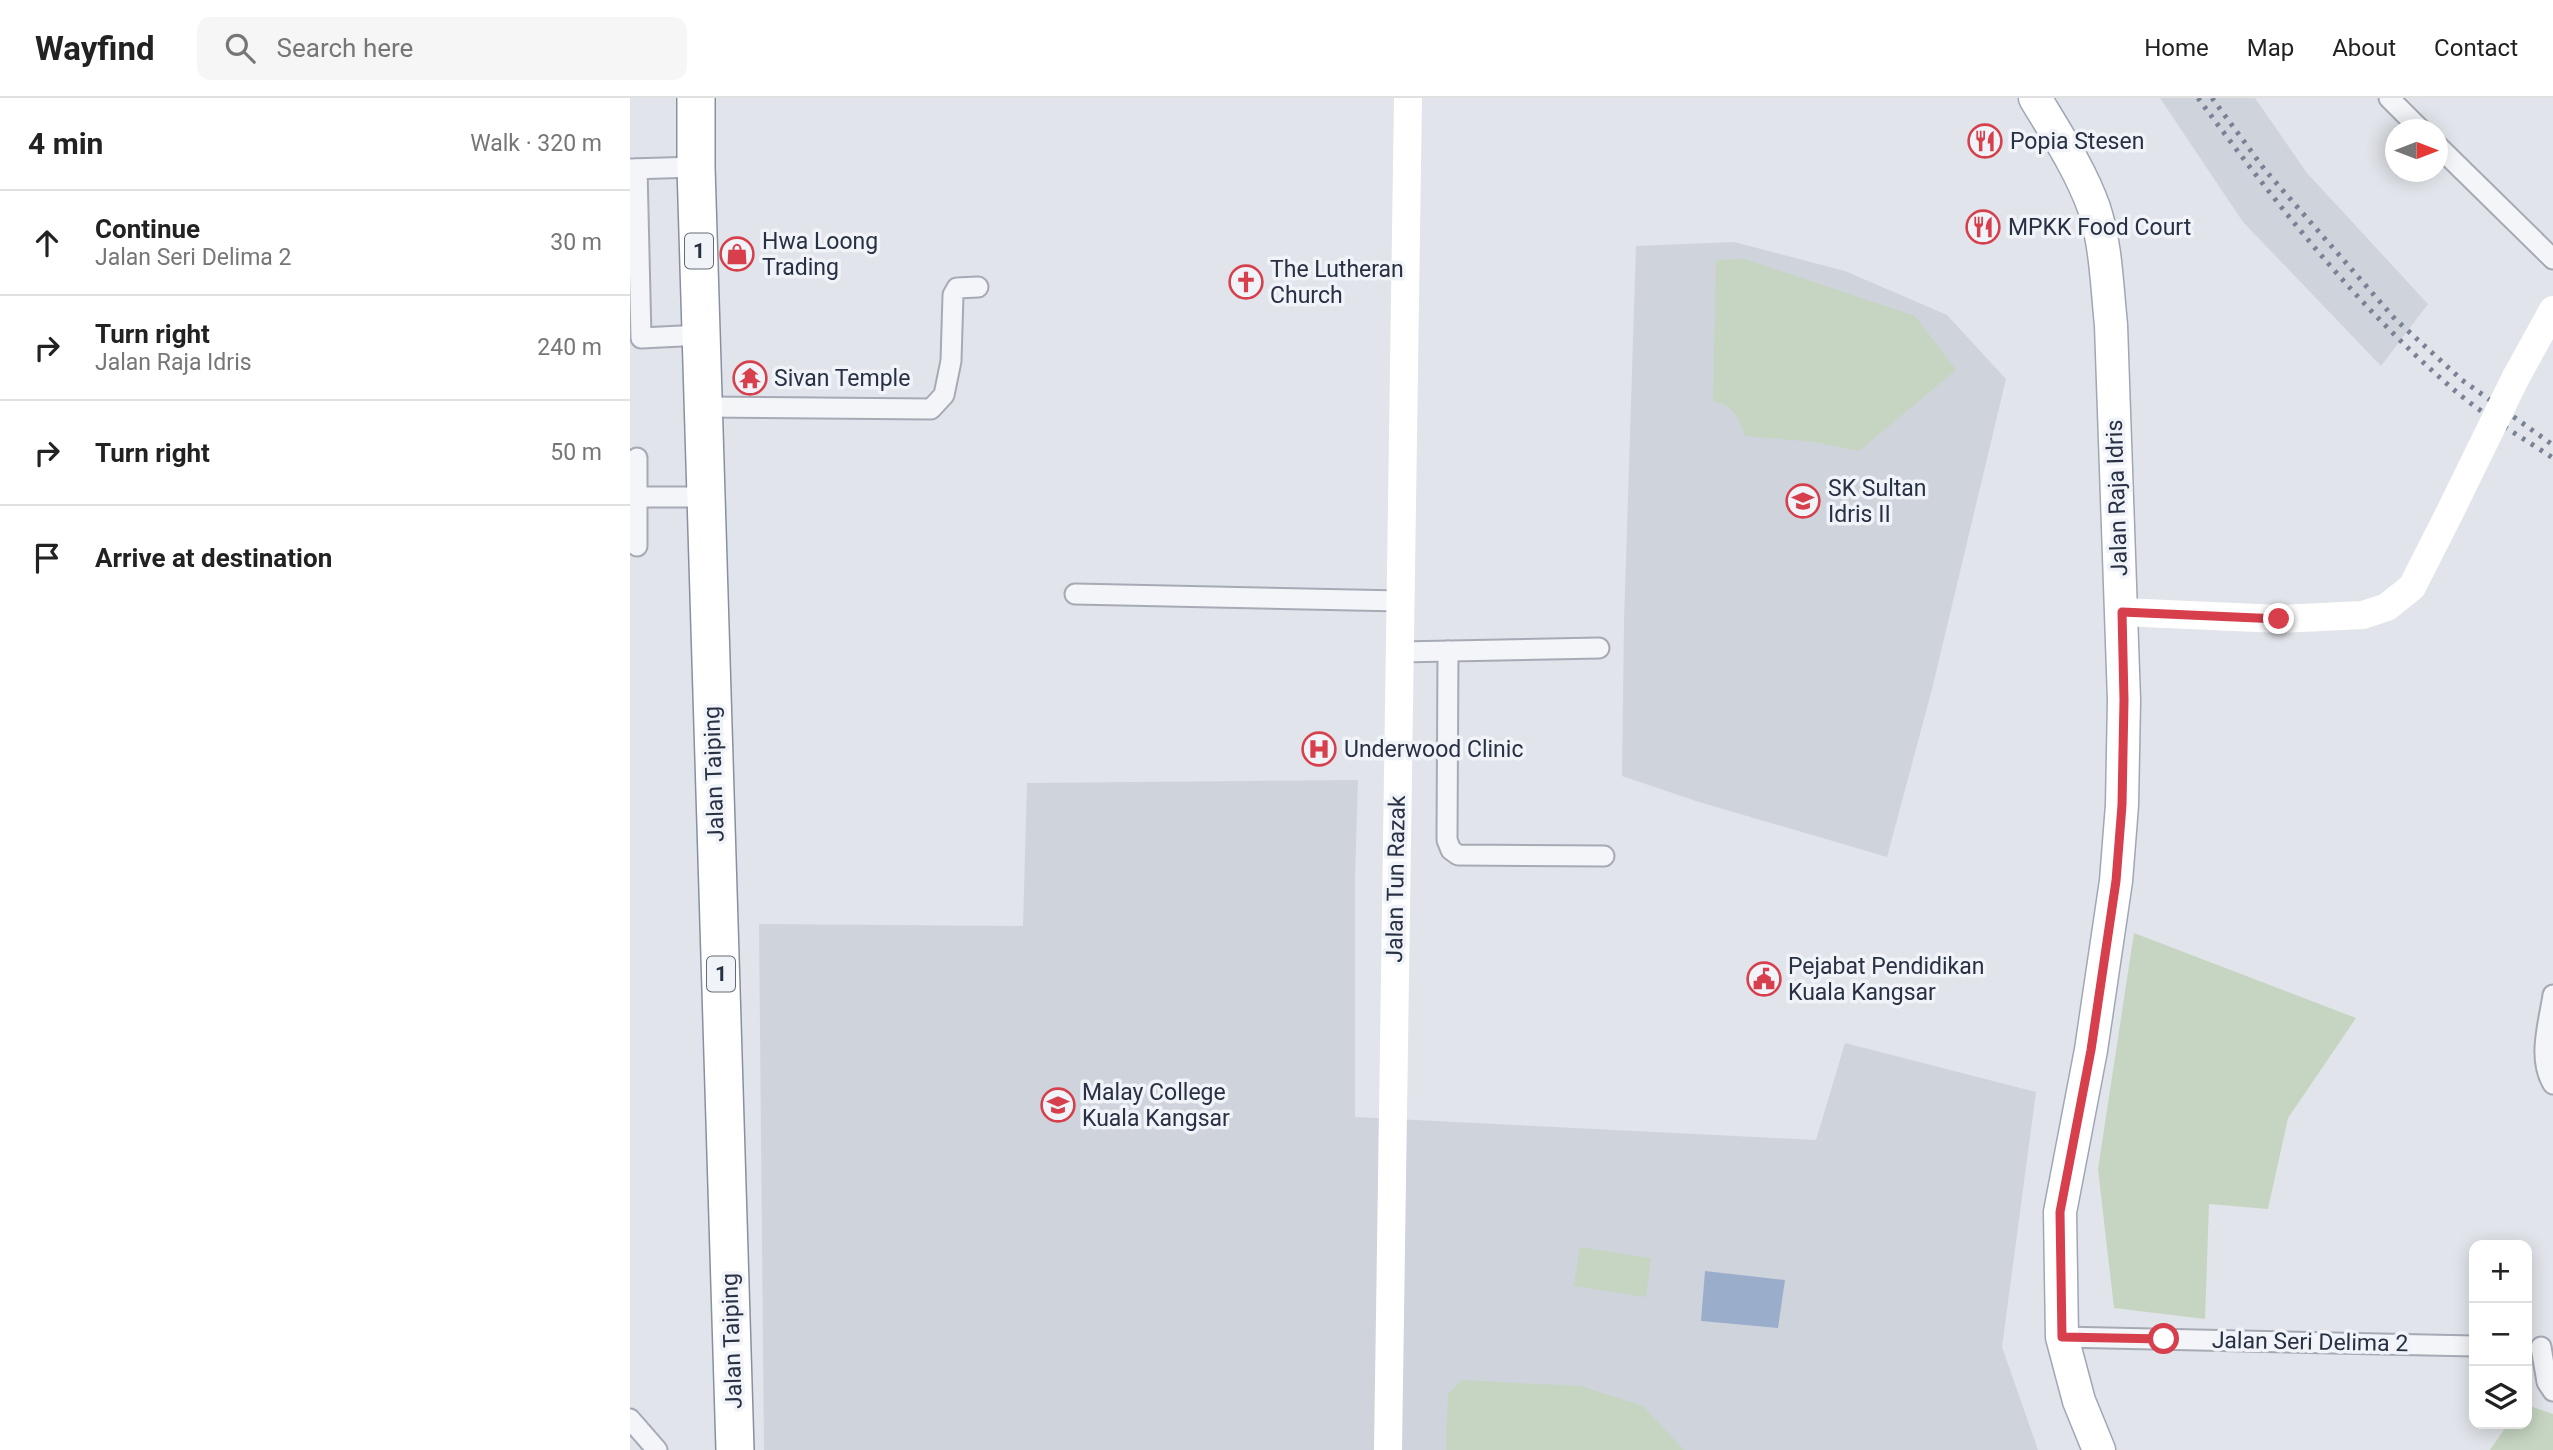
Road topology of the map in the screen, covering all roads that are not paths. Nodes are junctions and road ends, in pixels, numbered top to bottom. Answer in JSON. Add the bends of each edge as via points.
{"nodes":[{"id":1,"x":696,"y":98,"type":"edge"},
{"id":2,"x":1408,"y":98,"type":"edge"},
{"id":3,"x":2035,"y":98,"type":"edge"},
{"id":4,"x":2389,"y":98,"type":"edge"},
{"id":5,"x":2410,"y":119,"type":"edge"},
{"id":6,"x":2448,"y":156,"type":"edge"},
{"id":7,"x":696,"y":167,"type":"junction"},
{"id":8,"x":634,"y":169,"type":"edge"},
{"id":9,"x":2553,"y":259,"type":"edge"},
{"id":10,"x":978,"y":287,"type":"dead end"},
{"id":11,"x":2553,"y":310,"type":"edge"},
{"id":12,"x":702,"y":335,"type":"junction"},
{"id":13,"x":704,"y":407,"type":"junction"},
{"id":14,"x":637,"y":458,"type":"dead end"},
{"id":15,"x":637,"y":498,"type":"junction"},
{"id":16,"x":707,"y":498,"type":"junction"},
{"id":17,"x":637,"y":546,"type":"dead end"},
{"id":18,"x":1075,"y":594,"type":"dead end"},
{"id":19,"x":1401,"y":601,"type":"junction"},
{"id":20,"x":2122,"y":612,"type":"junction"},
{"id":21,"x":1598,"y":648,"type":"dead end"},
{"id":22,"x":1448,"y":651,"type":"junction"},
{"id":23,"x":1400,"y":652,"type":"junction"},
{"id":24,"x":1604,"y":856,"type":"dead end"},
{"id":25,"x":2553,"y":995,"type":"edge"},
{"id":26,"x":2553,"y":1084,"type":"edge"},
{"id":27,"x":2062,"y":1337,"type":"junction"},
{"id":28,"x":2469,"y":1346,"type":"edge"},
{"id":29,"x":2540,"y":1347,"type":"edge"},
{"id":30,"x":2553,"y":1391,"type":"edge"},
{"id":31,"x":630,"y":1419,"type":"edge"},
{"id":32,"x":657,"y":1450,"type":"edge"},
{"id":33,"x":735,"y":1450,"type":"edge"},
{"id":34,"x":1388,"y":1450,"type":"edge"},
{"id":35,"x":2099,"y":1450,"type":"edge"}],
"edges":[{"from":1,"to":7,"type":"highway","name":"Jalan Taiping","number":"1"},
{"from":2,"to":19,"type":"street","name":"Jalan Tun Razak"},
{"from":3,"to":20,"type":"main road","name":"Jalan Raja Idris","via":[[2094,208],[2105,265]]},
{"from":4,"to":5,"type":"street"},
{"from":6,"to":9,"type":"street"},
{"from":7,"to":8,"type":"street"},
{"from":7,"to":12,"type":"highway","name":"Jalan Taiping","number":"1"},
{"from":8,"to":12,"type":"street","via":[[641,338]]},
{"from":10,"to":13,"type":"street","via":[[957,288],[953,295],[951,361],[944,395],[931,409]]},
{"from":11,"to":20,"type":"street","bridge":true,"via":[[2412,587],[2387,607],[2363,615],[2279,619]]},
{"from":12,"to":13,"type":"highway","name":"Jalan Taiping","number":"1"},
{"from":13,"to":16,"type":"highway","name":"Jalan Taiping","number":"1"},
{"from":14,"to":15,"type":"street"},
{"from":15,"to":16,"type":"street"},
{"from":15,"to":17,"type":"street"},
{"from":16,"to":33,"type":"highway","name":"Jalan Taiping","number":"1"},
{"from":18,"to":19,"type":"street"},
{"from":19,"to":23,"type":"street","name":"Jalan Tun Razak"},
{"from":20,"to":27,"type":"main road","name":"Jalan Raja Idris","via":[[2122,805],[2116,881],[2091,1050],[2060,1212]]},
{"from":21,"to":22,"type":"street"},
{"from":22,"to":23,"type":"street"},
{"from":22,"to":24,"type":"street","via":[[1447,840],[1451,850],[1458,855]]},
{"from":23,"to":34,"type":"street","name":"Jalan Tun Razak"},
{"from":25,"to":26,"type":"street","via":[[2544,1052]]},
{"from":27,"to":28,"type":"street","name":"Jalan Seri Delima 2"},
{"from":27,"to":35,"type":"main road","name":"Jalan Raja Idris","via":[[2079,1401]]},
{"from":29,"to":30,"type":"street"},
{"from":31,"to":32,"type":"street"}]}
